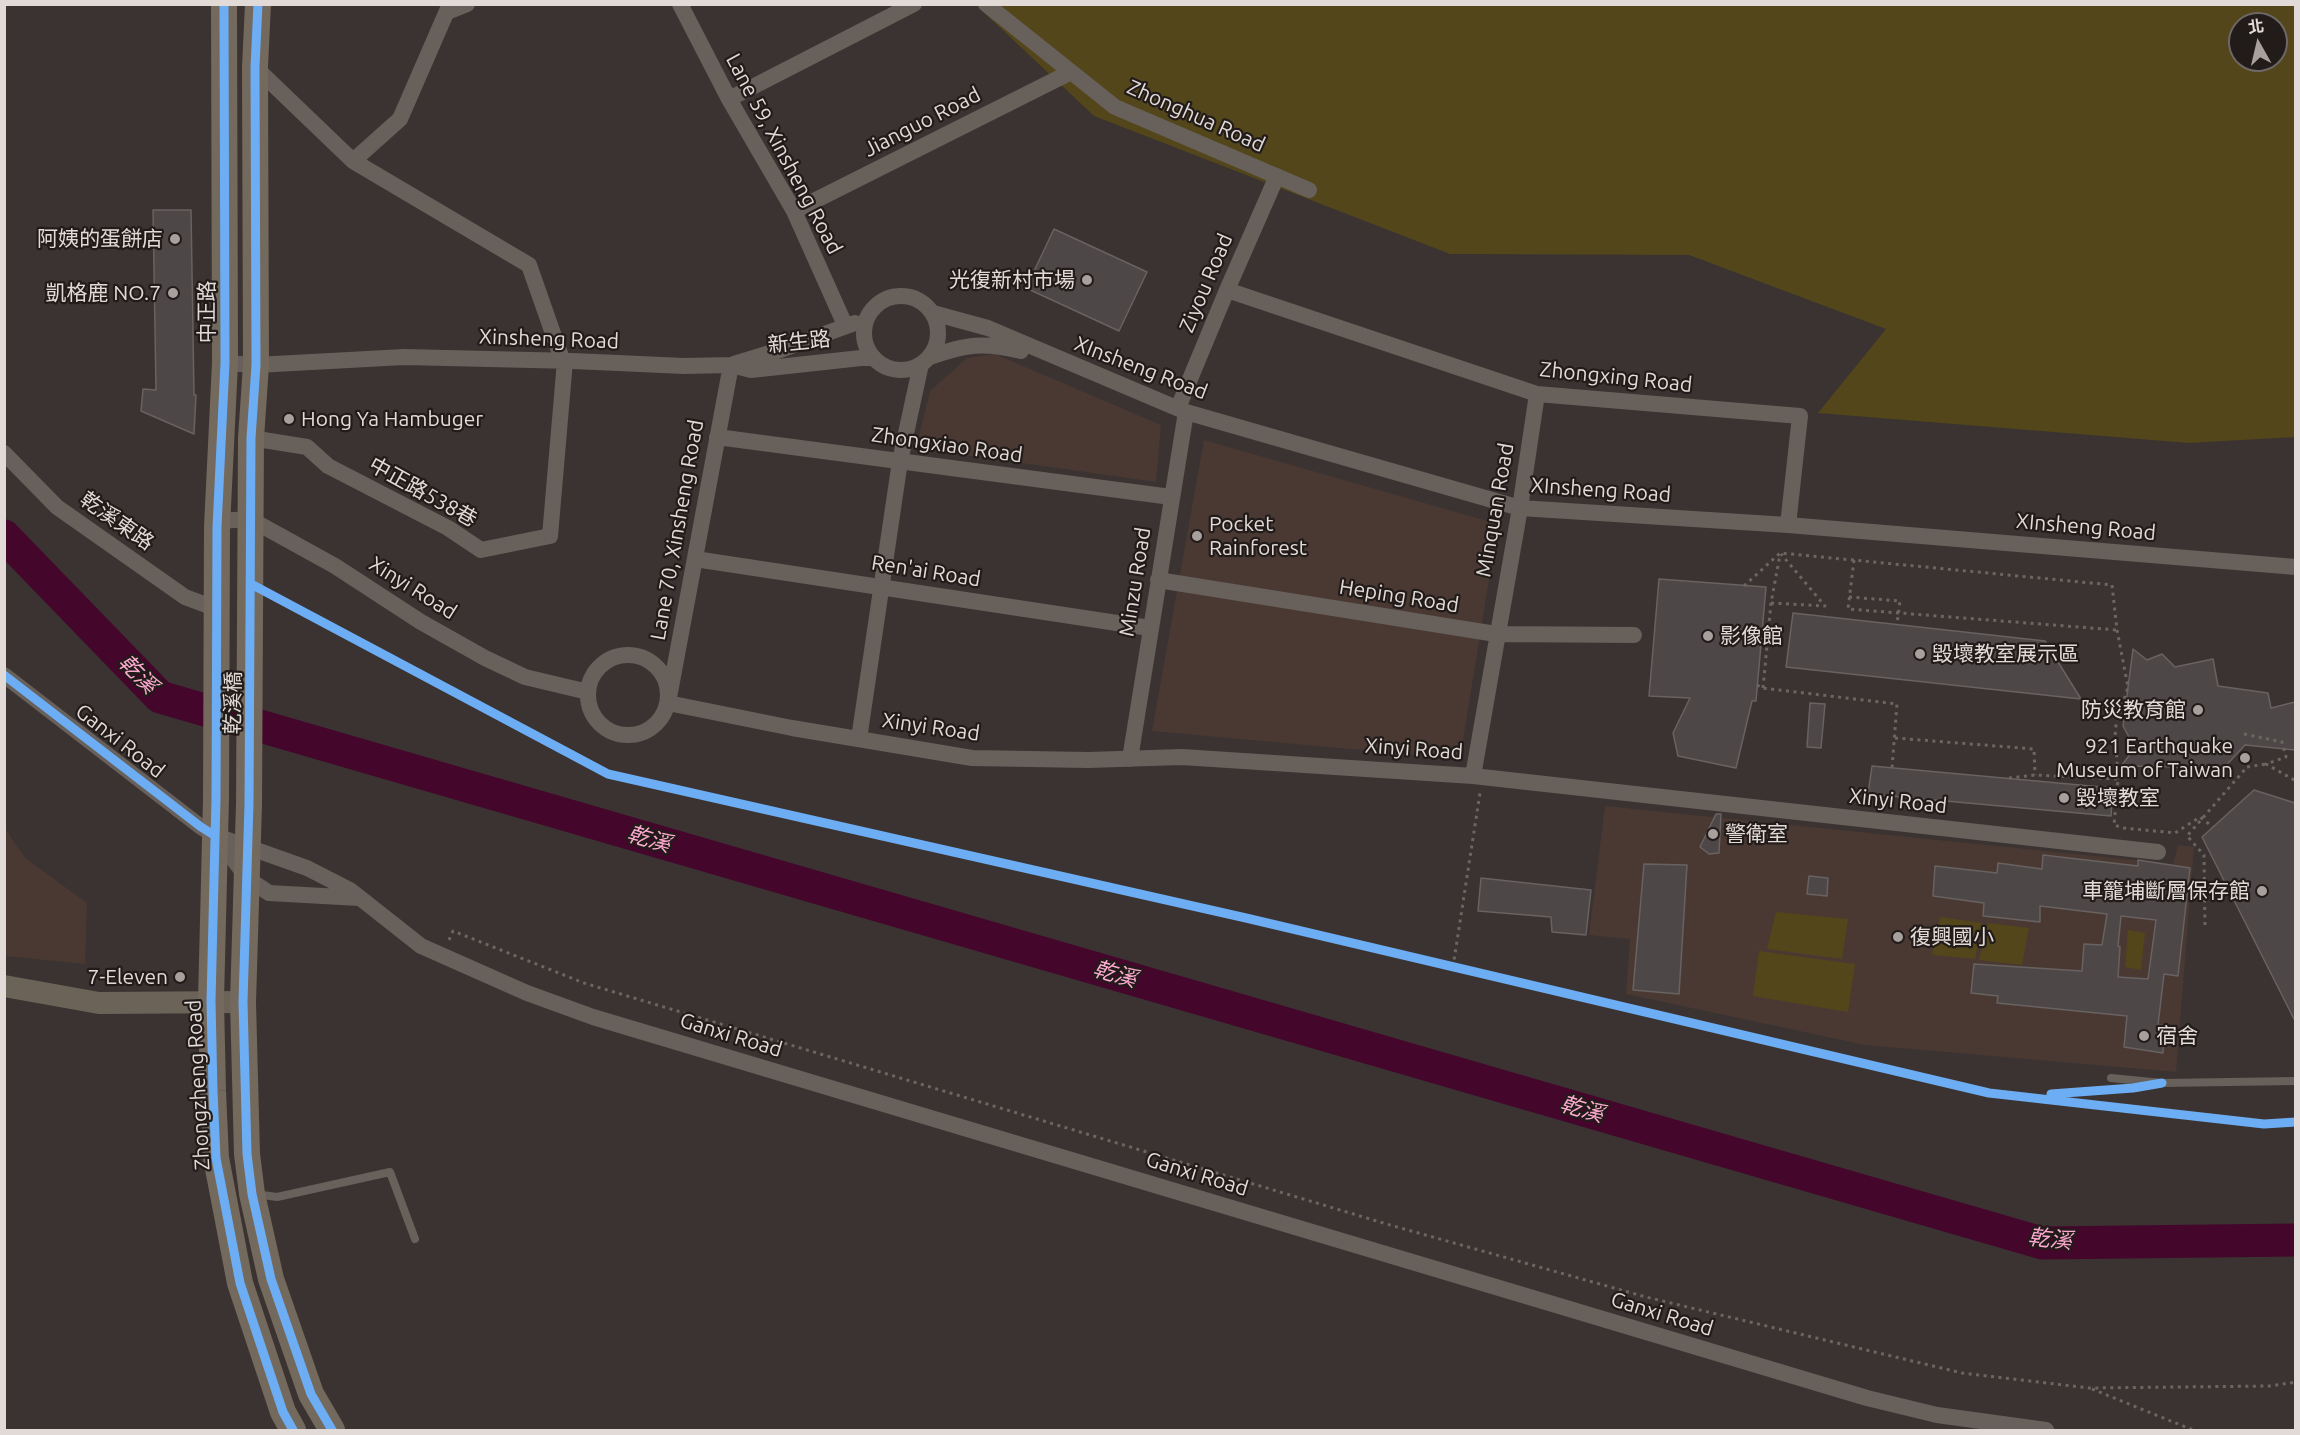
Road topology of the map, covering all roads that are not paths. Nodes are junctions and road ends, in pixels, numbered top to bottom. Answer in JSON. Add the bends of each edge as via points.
{"nodes":[{"id":1,"x":224,"y":4,"type":"edge"},
{"id":2,"x":258,"y":4,"type":"edge"},
{"id":3,"x":467,"y":4,"type":"edge"},
{"id":4,"x":680,"y":4,"type":"edge"},
{"id":5,"x":914,"y":4,"type":"edge"},
{"id":6,"x":986,"y":4,"type":"edge"},
{"id":7,"x":449,"y":8,"type":"edge"},
{"id":8,"x":255,"y":67,"type":"junction"},
{"id":9,"x":1071,"y":72,"type":"junction"},
{"id":10,"x":729,"y":99,"type":"junction"},
{"id":11,"x":353,"y":161,"type":"junction"},
{"id":12,"x":1277,"y":176,"type":"junction"},
{"id":13,"x":1309,"y":190,"type":"dead end"},
{"id":14,"x":794,"y":211,"type":"junction"},
{"id":15,"x":1227,"y":290,"type":"junction"},
{"id":16,"x":933,"y":313,"type":"junction"},
{"id":17,"x":866,"y":320,"type":"junction"},
{"id":18,"x":845,"y":325,"type":"junction"},
{"id":19,"x":873,"y":358,"type":"junction"},
{"id":20,"x":926,"y":360,"type":"junction"},
{"id":21,"x":1060,"y":360,"type":"junction"},
{"id":22,"x":564,"y":361,"type":"junction"},
{"id":23,"x":225,"y":363,"type":"junction"},
{"id":24,"x":256,"y":365,"type":"junction"},
{"id":25,"x":731,"y":365,"type":"junction"},
{"id":26,"x":1537,"y":393,"type":"junction"},
{"id":27,"x":1182,"y":410,"type":"junction"},
{"id":28,"x":717,"y":437,"type":"junction"},
{"id":29,"x":251,"y":438,"type":"junction"},
{"id":30,"x":4,"y":453,"type":"edge"},
{"id":31,"x":900,"y":461,"type":"junction"},
{"id":32,"x":1171,"y":497,"type":"junction"},
{"id":33,"x":1520,"y":508,"type":"junction"},
{"id":34,"x":250,"y":519,"type":"junction"},
{"id":35,"x":219,"y":521,"type":"junction"},
{"id":36,"x":1788,"y":525,"type":"junction"},
{"id":37,"x":695,"y":559,"type":"junction"},
{"id":38,"x":2295,"y":567,"type":"edge"},
{"id":39,"x":1158,"y":580,"type":"junction"},
{"id":40,"x":881,"y":587,"type":"junction"},
{"id":41,"x":217,"y":614,"type":"junction"},
{"id":42,"x":1150,"y":628,"type":"junction"},
{"id":43,"x":1496,"y":634,"type":"junction"},
{"id":44,"x":1634,"y":635,"type":"dead end"},
{"id":45,"x":4,"y":675,"type":"edge"},
{"id":46,"x":588,"y":692,"type":"junction"},
{"id":47,"x":668,"y":703,"type":"junction"},
{"id":48,"x":859,"y":739,"type":"junction"},
{"id":49,"x":1130,"y":759,"type":"junction"},
{"id":50,"x":1478,"y":776,"type":"junction"},
{"id":51,"x":216,"y":800,"type":"joint"},
{"id":52,"x":214,"y":835,"type":"junction"},
{"id":53,"x":249,"y":847,"type":"junction"},
{"id":54,"x":2158,"y":852,"type":"dead end"},
{"id":55,"x":248,"y":879,"type":"junction"},
{"id":56,"x":359,"y":898,"type":"junction"},
{"id":57,"x":4,"y":986,"type":"edge"},
{"id":58,"x":211,"y":1001,"type":"junction"},
{"id":59,"x":243,"y":1002,"type":"junction"},
{"id":60,"x":2111,"y":1078,"type":"dead end"},
{"id":61,"x":2295,"y":1081,"type":"edge"},
{"id":62,"x":252,"y":1194,"type":"junction"},
{"id":63,"x":415,"y":1239,"type":"dead end"},
{"id":64,"x":293,"y":1431,"type":"edge"},
{"id":65,"x":332,"y":1431,"type":"edge"},
{"id":66,"x":2046,"y":1431,"type":"edge"}],
"edges":[{"from":1,"to":23,"type":"main road","name":"中正路"},
{"from":2,"to":8,"type":"main road"},
{"from":3,"to":7,"type":"street"},
{"from":4,"to":10,"type":"street","name":"Lane 59, Xinsheng Road"},
{"from":5,"to":10,"type":"street"},
{"from":6,"to":9,"type":"street","name":"Zhonghua Road"},
{"from":7,"to":11,"type":"street","via":[[400,119]]},
{"from":8,"to":11,"type":"street"},
{"from":8,"to":24,"type":"main road"},
{"from":9,"to":12,"type":"street","name":"Zhonghua Road","via":[[1115,107]]},
{"from":9,"to":14,"type":"street","name":"Jianguo Road"},
{"from":10,"to":14,"type":"street","name":"Lane 59, Xinsheng Road"},
{"from":11,"to":22,"type":"street","via":[[529,265]]},
{"from":12,"to":13,"type":"street","name":"Zhonghua Road"},
{"from":12,"to":15,"type":"street","name":"Ziyou Road"},
{"from":14,"to":18,"type":"street","name":"Lane 59, Xinsheng Road"},
{"from":15,"to":26,"type":"street","name":"Zhongxing Road"},
{"from":15,"to":27,"type":"street","name":"Ziyou Road"},
{"from":16,"to":17,"type":"street","via":[[925,304],[903,295],[880,301]]},
{"from":16,"to":20,"type":"street","via":[[938,336]]},
{"from":16,"to":21,"type":"street","via":[[988,328]]},
{"from":17,"to":18,"type":"street","name":"Xinsheng Road"},
{"from":17,"to":19,"type":"street","via":[[862,331]]},
{"from":18,"to":25,"type":"street","name":"Xinsheng Road","via":[[783,350]]},
{"from":19,"to":20,"type":"street","name":"XInsheng Road","via":[[900,370]]},
{"from":19,"to":25,"type":"street","name":"新生路","via":[[751,370]]},
{"from":20,"to":21,"type":"street","name":"XInsheng Road","via":[[955,348],[981,344]]},
{"from":20,"to":31,"type":"street"},
{"from":21,"to":27,"type":"street","name":"XInsheng Road"},
{"from":22,"to":24,"type":"street","name":"Xinsheng Road","via":[[404,357]]},
{"from":22,"to":25,"type":"street","name":"Xinsheng Road"},
{"from":22,"to":29,"type":"street","name":"中正路538巷","via":[[550,536],[481,550],[448,528],[328,466],[307,447]]},
{"from":23,"to":24,"type":"street","name":"Xinsheng Road"},
{"from":23,"to":35,"type":"main road","name":"中正路"},
{"from":24,"to":29,"type":"main road"},
{"from":25,"to":28,"type":"street","name":"Lane 70, Xinsheng Road"},
{"from":26,"to":33,"type":"street","name":"Minquan Road"},
{"from":26,"to":36,"type":"street","name":"Zhongxing Road","via":[[1800,416]]},
{"from":27,"to":32,"type":"street","name":"Minzu Road"},
{"from":27,"to":33,"type":"street","name":"XInsheng Road"},
{"from":28,"to":31,"type":"street","name":"Zhongxiao Road"},
{"from":28,"to":37,"type":"street","name":"Lane 70, Xinsheng Road"},
{"from":29,"to":34,"type":"main road"},
{"from":30,"to":41,"type":"street","name":"乾溪東路","via":[[57,507],[185,597]]},
{"from":31,"to":32,"type":"street","name":"Zhongxiao Road"},
{"from":31,"to":40,"type":"street"},
{"from":32,"to":39,"type":"street","name":"Minzu Road"},
{"from":33,"to":36,"type":"street","name":"XInsheng Road"},
{"from":33,"to":43,"type":"street","name":"Minquan Road"},
{"from":34,"to":35,"type":"street"},
{"from":34,"to":46,"type":"street","name":"Xinyi Road","via":[[485,658],[525,677]]},
{"from":34,"to":53,"type":"main road","name":"乾溪橋"},
{"from":35,"to":41,"type":"main road","name":"中正路"},
{"from":36,"to":38,"type":"street","name":"XInsheng Road"},
{"from":37,"to":40,"type":"street","name":"Ren'ai Road"},
{"from":37,"to":47,"type":"street","name":"Lane 70, Xinsheng Road"},
{"from":39,"to":42,"type":"street","name":"Minzu Road"},
{"from":39,"to":43,"type":"street","name":"Heping Road"},
{"from":40,"to":42,"type":"street","name":"Ren'ai Road"},
{"from":40,"to":48,"type":"street"},
{"from":41,"to":51,"type":"main road","name":"乾溪橋"},
{"from":42,"to":49,"type":"street","name":"Minzu Road"},
{"from":43,"to":44,"type":"street","name":"Heping Road"},
{"from":43,"to":50,"type":"street","name":"Minquan Road"},
{"from":45,"to":52,"type":"street","name":"Ganxi Road"},
{"from":46,"to":47,"type":"street","via":[[594,717],[610,730],[629,735],[654,726]]},
{"from":46,"to":47,"type":"street","via":[[598,667],[609,659],[635,655],[647,659],[665,678]]},
{"from":47,"to":48,"type":"street","name":"Xinyi Road"},
{"from":48,"to":49,"type":"street","name":"Xinyi Road","via":[[972,758]]},
{"from":49,"to":50,"type":"street","name":"Xinyi Road","via":[[1182,757]]},
{"from":50,"to":54,"type":"street","name":"Xinyi Road"},
{"from":51,"to":52,"type":"main road","name":"Zhongzheng Road"},
{"from":52,"to":53,"type":"street","name":"Ganxi Road"},
{"from":52,"to":55,"type":"street","name":"Ganxi Road"},
{"from":52,"to":58,"type":"main road","name":"Zhongzheng Road"},
{"from":53,"to":55,"type":"main road"},
{"from":53,"to":56,"type":"street","name":"Ganxi Road","via":[[307,868]]},
{"from":55,"to":56,"type":"street","name":"Ganxi Road","via":[[269,893]]},
{"from":55,"to":59,"type":"main road"},
{"from":56,"to":66,"type":"street","name":"Ganxi Road","via":[[421,946],[593,1017],[1867,1398],[1937,1415]]},
{"from":57,"to":58,"type":"street","via":[[99,1003]]},
{"from":58,"to":59,"type":"street"},
{"from":58,"to":64,"type":"main road","name":"Zhongzheng Road","via":[[216,1158],[238,1272],[283,1412]]},
{"from":59,"to":62,"type":"main road","via":[[247,1154]]},
{"from":60,"to":61,"type":"lane","via":[[2162,1083]]},
{"from":62,"to":63,"type":"lane","via":[[277,1197],[390,1172]]},
{"from":62,"to":65,"type":"main road","via":[[271,1279],[311,1394]]}]}
